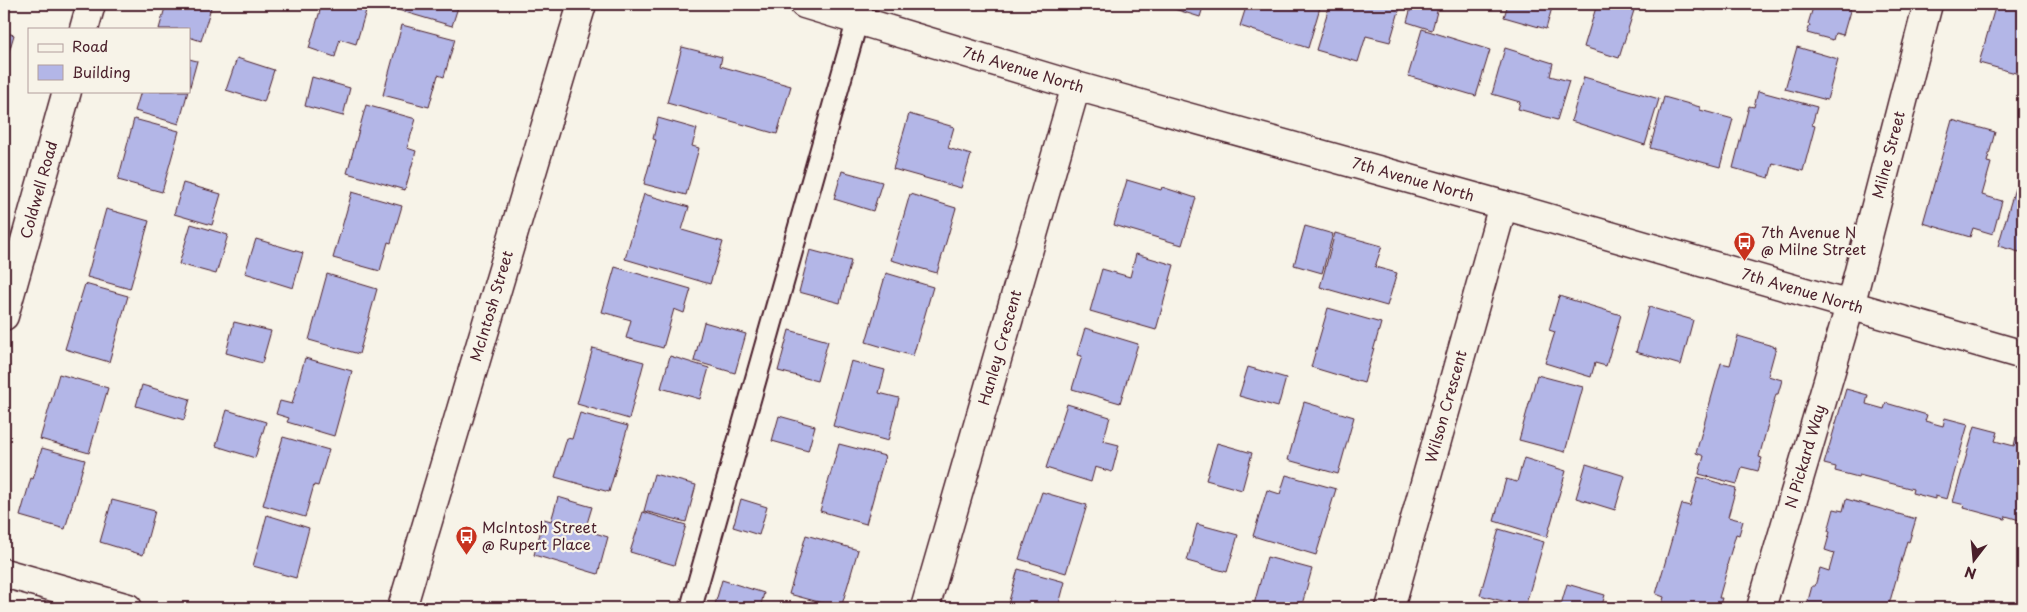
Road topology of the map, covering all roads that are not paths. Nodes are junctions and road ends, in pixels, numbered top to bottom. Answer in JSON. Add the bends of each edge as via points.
{"nodes":[{"id":1,"x":91,"y":4,"type":"edge"},
{"id":2,"x":582,"y":4,"type":"edge"},
{"id":3,"x":804,"y":4,"type":"edge"},
{"id":4,"x":1928,"y":4,"type":"edge"},
{"id":5,"x":860,"y":12,"type":"edge"},
{"id":6,"x":84,"y":28,"type":"edge"},
{"id":7,"x":1076,"y":86,"type":"junction"},
{"id":8,"x":67,"y":92,"type":"edge"},
{"id":9,"x":1503,"y":205,"type":"junction"},
{"id":10,"x":1850,"y":306,"type":"junction"},
{"id":11,"x":4,"y":316,"type":"edge"},
{"id":12,"x":2023,"y":355,"type":"edge"},
{"id":13,"x":4,"y":573,"type":"edge"},
{"id":14,"x":128,"y":608,"type":"edge"},
{"id":15,"x":402,"y":608,"type":"edge"},
{"id":16,"x":691,"y":608,"type":"edge"},
{"id":17,"x":924,"y":608,"type":"edge"},
{"id":18,"x":1390,"y":608,"type":"edge"},
{"id":19,"x":1761,"y":608,"type":"edge"}],
"edges":[{"from":1,"to":6,"type":"street"},
{"from":2,"to":15,"type":"street","name":"McIntosh Street"},
{"from":3,"to":5,"type":"street","name":"7th Avenue North"},
{"from":4,"to":10,"type":"street","name":"Milne Street"},
{"from":5,"to":7,"type":"street","name":"7th Avenue North"},
{"from":5,"to":16,"type":"lane"},
{"from":7,"to":9,"type":"street","name":"7th Avenue North"},
{"from":7,"to":17,"type":"street","name":"Hanley Crescent"},
{"from":8,"to":11,"type":"street","name":"Coldwell Road"},
{"from":9,"to":10,"type":"street","name":"7th Avenue North"},
{"from":9,"to":18,"type":"street","name":"Wilson Crescent"},
{"from":10,"to":12,"type":"street","name":"7th Avenue North"},
{"from":10,"to":19,"type":"street","name":"N Pickard Way"},
{"from":13,"to":14,"type":"street"}]}
